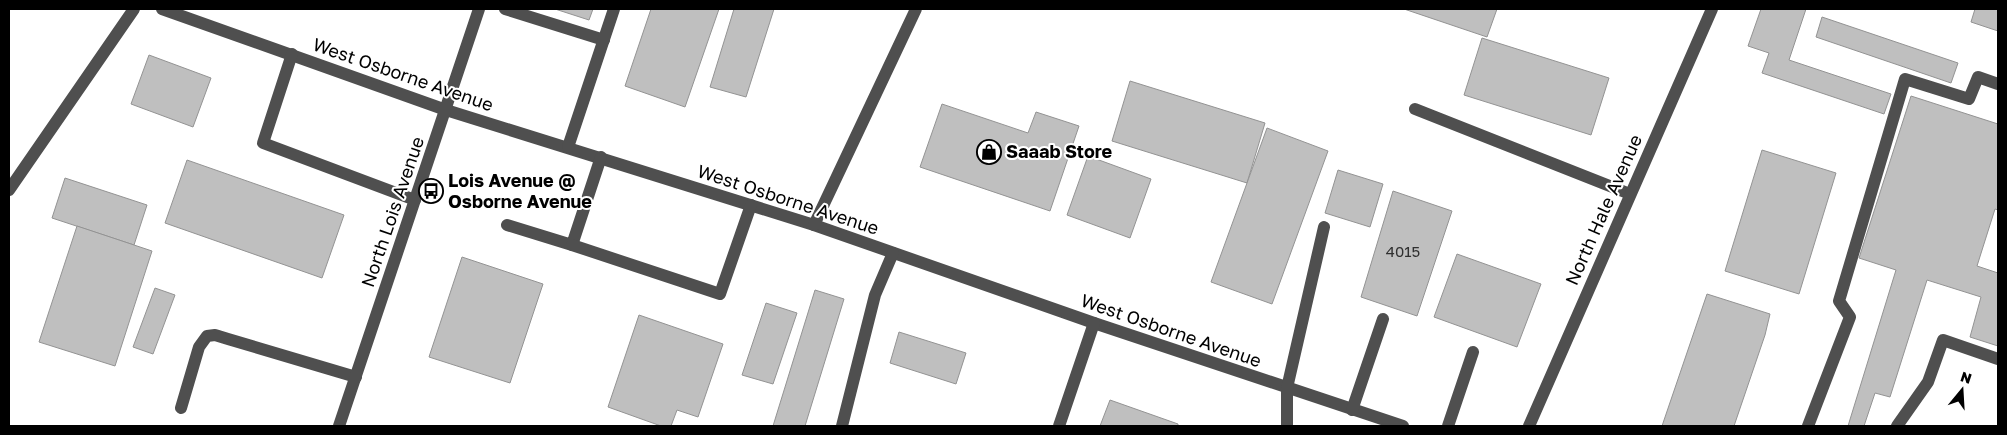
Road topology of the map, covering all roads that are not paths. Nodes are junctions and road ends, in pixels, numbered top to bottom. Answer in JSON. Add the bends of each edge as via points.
{"nodes":[{"id":1,"x":134,"y":9,"type":"edge"},
{"id":2,"x":162,"y":9,"type":"edge"},
{"id":3,"x":479,"y":9,"type":"edge"},
{"id":4,"x":505,"y":9,"type":"edge"},
{"id":5,"x":614,"y":9,"type":"edge"},
{"id":6,"x":916,"y":9,"type":"edge"},
{"id":7,"x":1712,"y":9,"type":"edge"},
{"id":8,"x":604,"y":40,"type":"junction"},
{"id":9,"x":292,"y":54,"type":"junction"},
{"id":10,"x":1998,"y":84,"type":"edge"},
{"id":11,"x":446,"y":110,"type":"junction"},
{"id":12,"x":1415,"y":110,"type":"dead end"},
{"id":13,"x":568,"y":147,"type":"junction"},
{"id":14,"x":601,"y":157,"type":"junction"},
{"id":15,"x":9,"y":190,"type":"edge"},
{"id":16,"x":1630,"y":194,"type":"junction"},
{"id":17,"x":415,"y":200,"type":"junction"},
{"id":18,"x":751,"y":205,"type":"junction"},
{"id":19,"x":507,"y":225,"type":"dead end"},
{"id":20,"x":814,"y":225,"type":"junction"},
{"id":21,"x":1324,"y":227,"type":"dead end"},
{"id":22,"x":572,"y":245,"type":"junction"},
{"id":23,"x":892,"y":253,"type":"junction"},
{"id":24,"x":1383,"y":319,"type":"dead end"},
{"id":25,"x":1094,"y":323,"type":"junction"},
{"id":26,"x":1473,"y":352,"type":"dead end"},
{"id":27,"x":1998,"y":359,"type":"edge"},
{"id":28,"x":356,"y":377,"type":"junction"},
{"id":29,"x":1287,"y":388,"type":"junction"},
{"id":30,"x":181,"y":408,"type":"dead end"},
{"id":31,"x":1352,"y":410,"type":"junction"},
{"id":32,"x":339,"y":426,"type":"edge"},
{"id":33,"x":842,"y":426,"type":"edge"},
{"id":34,"x":1059,"y":426,"type":"edge"},
{"id":35,"x":1287,"y":426,"type":"edge"},
{"id":36,"x":1403,"y":426,"type":"edge"},
{"id":37,"x":1448,"y":426,"type":"edge"},
{"id":38,"x":1529,"y":426,"type":"edge"},
{"id":39,"x":1808,"y":426,"type":"edge"},
{"id":40,"x":1897,"y":426,"type":"edge"}],
"edges":[{"from":1,"to":15,"type":"street"},
{"from":2,"to":9,"type":"street","name":"West Osborne Avenue"},
{"from":3,"to":11,"type":"street","name":"North Lois Avenue"},
{"from":4,"to":8,"type":"street"},
{"from":5,"to":8,"type":"street"},
{"from":6,"to":20,"type":"street"},
{"from":7,"to":16,"type":"street","name":"North Hale Avenue"},
{"from":8,"to":13,"type":"street"},
{"from":9,"to":11,"type":"street","name":"West Osborne Avenue"},
{"from":9,"to":17,"type":"street","via":[[263,143]]},
{"from":10,"to":39,"type":"street","via":[[1978,77],[1969,99],[1905,80],[1839,301],[1850,317]]},
{"from":11,"to":13,"type":"street","name":"West Osborne Avenue"},
{"from":11,"to":17,"type":"street","name":"North Lois Avenue"},
{"from":12,"to":16,"type":"street"},
{"from":13,"to":14,"type":"street","name":"West Osborne Avenue"},
{"from":14,"to":18,"type":"street","name":"West Osborne Avenue"},
{"from":14,"to":22,"type":"street"},
{"from":16,"to":38,"type":"street","name":"North Hale Avenue"},
{"from":17,"to":28,"type":"street","name":"North Lois Avenue"},
{"from":18,"to":20,"type":"street","name":"West Osborne Avenue"},
{"from":18,"to":22,"type":"street","via":[[720,294]]},
{"from":19,"to":22,"type":"street"},
{"from":20,"to":23,"type":"street","name":"West Osborne Avenue"},
{"from":21,"to":29,"type":"street"},
{"from":23,"to":25,"type":"street","name":"West Osborne Avenue"},
{"from":23,"to":33,"type":"street","via":[[875,295]]},
{"from":24,"to":31,"type":"street"},
{"from":25,"to":29,"type":"street","name":"West Osborne Avenue"},
{"from":25,"to":34,"type":"street"},
{"from":26,"to":37,"type":"street"},
{"from":27,"to":40,"type":"street","via":[[1943,340],[1928,382]]},
{"from":28,"to":30,"type":"street","via":[[228,339],[207,336],[199,346]]},
{"from":28,"to":32,"type":"street","name":"North Lois Avenue"},
{"from":29,"to":31,"type":"street","name":"West Osborne Avenue"},
{"from":29,"to":35,"type":"street"},
{"from":31,"to":36,"type":"street","name":"West Osborne Avenue"}]}
